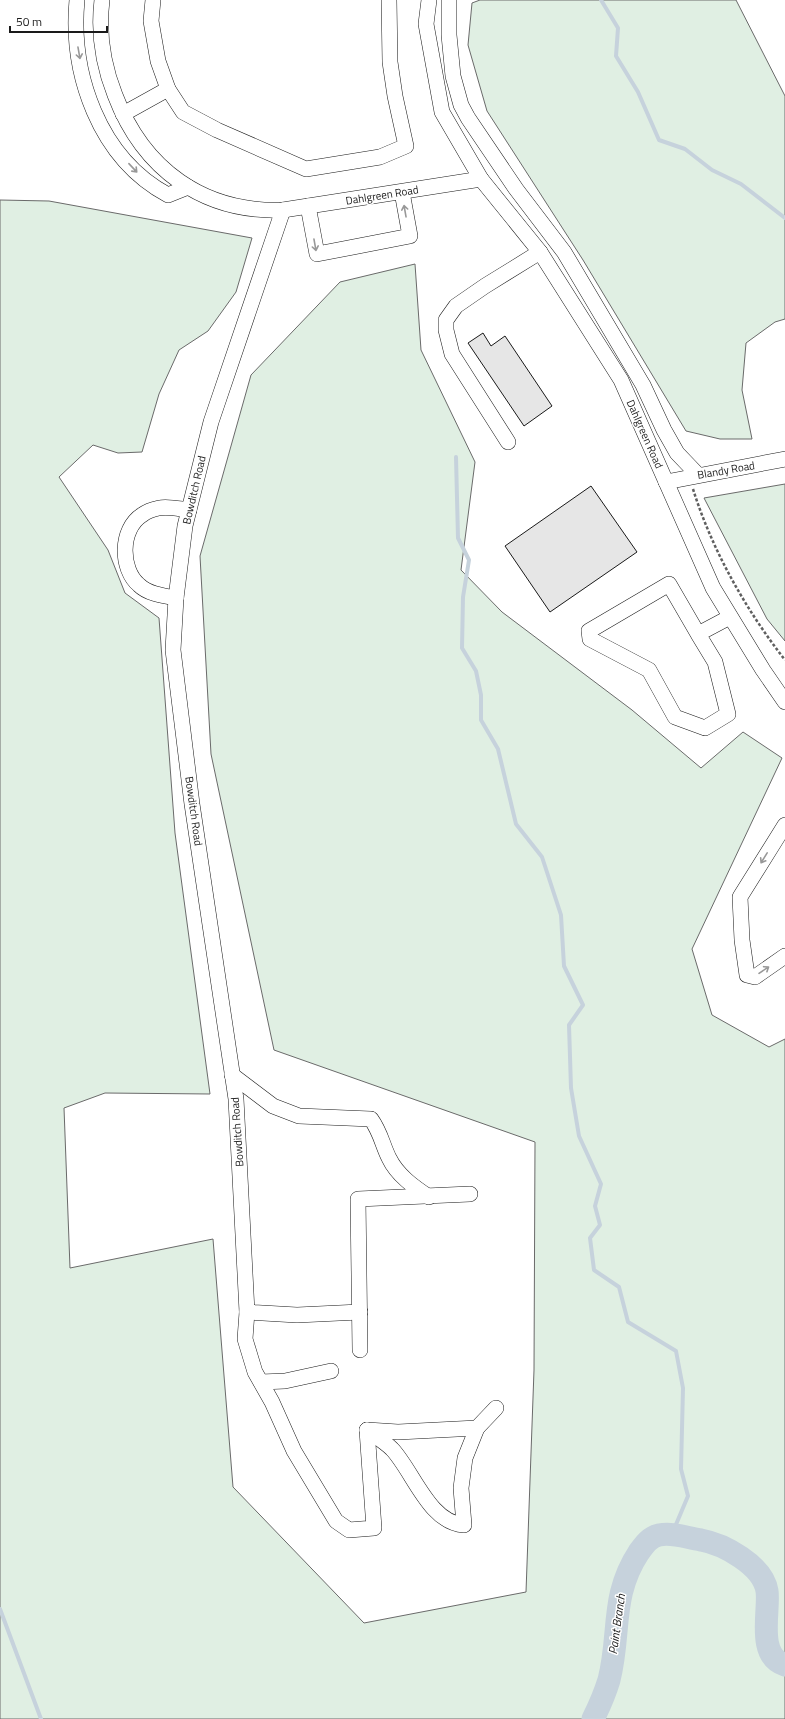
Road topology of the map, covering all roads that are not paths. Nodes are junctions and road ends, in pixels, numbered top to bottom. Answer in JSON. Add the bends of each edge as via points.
{"nodes":[{"id":1,"x":77,"y":0,"type":"edge"},
{"id":2,"x":102,"y":0,"type":"edge"},
{"id":3,"x":153,"y":0,"type":"edge"},
{"id":4,"x":389,"y":0,"type":"edge"},
{"id":5,"x":429,"y":0,"type":"edge"},
{"id":6,"x":450,"y":0,"type":"edge"},
{"id":7,"x":168,"y":89,"type":"junction"},
{"id":8,"x":122,"y":114,"type":"junction"},
{"id":9,"x":481,"y":179,"type":"junction"},
{"id":10,"x":188,"y":187,"type":"junction"},
{"id":11,"x":402,"y":192,"type":"junction"},
{"id":12,"x":308,"y":206,"type":"junction"},
{"id":13,"x":283,"y":210,"type":"junction"},
{"id":14,"x":540,"y":252,"type":"junction"},
{"id":15,"x":508,"y":442,"type":"dead end"},
{"id":16,"x":785,"y":459,"type":"edge"},
{"id":17,"x":694,"y":476,"type":"junction"},
{"id":18,"x":666,"y":482,"type":"junction"},
{"id":19,"x":189,"y":510,"type":"junction"},
{"id":20,"x":176,"y":598,"type":"junction"},
{"id":21,"x":730,"y":617,"type":"junction"},
{"id":22,"x":698,"y":634,"type":"junction"},
{"id":23,"x":785,"y":702,"type":"edge"},
{"id":24,"x":785,"y":825,"type":"edge"},
{"id":25,"x":785,"y":956,"type":"edge"},
{"id":26,"x":232,"y":1075,"type":"junction"},
{"id":27,"x":470,"y":1194,"type":"dead end"},
{"id":28,"x":429,"y":1197,"type":"junction"},
{"id":29,"x":247,"y":1312,"type":"junction"},
{"id":30,"x":360,"y":1312,"type":"junction"},
{"id":31,"x":360,"y":1350,"type":"dead end"},
{"id":32,"x":331,"y":1371,"type":"dead end"},
{"id":33,"x":261,"y":1382,"type":"junction"},
{"id":34,"x":496,"y":1408,"type":"dead end"},
{"id":35,"x":478,"y":1428,"type":"junction"},
{"id":36,"x":367,"y":1430,"type":"junction"}],
"edges":[{"from":1,"to":10,"type":"street","one_way":true,"via":[[75,18],[78,49],[86,92],[99,123],[116,149],[140,176],[158,190],[168,195]]},
{"from":2,"to":8,"type":"street","name":"Dahlgreen Road","via":[[100,23],[104,60]]},
{"from":3,"to":7,"type":"street","via":[[151,20],[158,61]]},
{"from":4,"to":7,"type":"street","via":[[390,62],[406,146],[385,155],[306,168],[217,130],[183,112]]},
{"from":5,"to":9,"type":"street","name":"Dahlgreen Road","via":[[426,24],[442,112]]},
{"from":6,"to":17,"type":"street","via":[[449,35],[453,76],[461,105],[516,189],[564,252],[644,385],[677,453]]},
{"from":7,"to":8,"type":"street"},
{"from":8,"to":10,"type":"street","name":"Dahlgreen Road","via":[[153,160]]},
{"from":9,"to":11,"type":"street","name":"Dahlgreen Road"},
{"from":9,"to":14,"type":"street","name":"Dahlgreen Road"},
{"from":10,"to":13,"type":"street","name":"Dahlgreen Road","via":[[210,199],[229,205],[249,209]]},
{"from":11,"to":12,"type":"street","name":"Dahlgreen Road"},
{"from":12,"to":11,"type":"street","one_way":true,"via":[[317,254],[410,236]]},
{"from":12,"to":13,"type":"street","name":"Dahlgreen Road"},
{"from":13,"to":19,"type":"street","name":"Bowditch Road","via":[[211,422]]},
{"from":14,"to":15,"type":"street","via":[[456,306],[446,320],[452,354]]},
{"from":14,"to":18,"type":"street","name":"Dahlgreen Road","via":[[621,380]]},
{"from":16,"to":17,"type":"street","name":"Blandy Road"},
{"from":17,"to":18,"type":"street","name":"Blandy Road"},
{"from":18,"to":21,"type":"street","name":"Dahlgreen Road","via":[[713,588]]},
{"from":19,"to":20,"type":"street","name":"Bowditch Road"},
{"from":19,"to":20,"type":"street","via":[[160,508],[141,515],[129,530],[124,548],[127,568],[139,585],[158,595]]},
{"from":20,"to":26,"type":"street","name":"Bowditch Road","via":[[172,650]]},
{"from":21,"to":22,"type":"street"},
{"from":21,"to":23,"type":"street","name":"Dahlgreen Road"},
{"from":22,"to":22,"type":"street","via":[[669,584],[589,631],[590,639],[649,670],[675,717],[705,728],[728,714],[715,662]]},
{"from":24,"to":25,"type":"street","one_way":true,"via":[[740,897],[747,975],[755,976]]},
{"from":26,"to":28,"type":"street","via":[[273,1106],[300,1116],[371,1120],[379,1130],[389,1159],[410,1184]]},
{"from":26,"to":29,"type":"street","name":"Bowditch Road","via":[[236,1099]]},
{"from":27,"to":28,"type":"street"},
{"from":28,"to":30,"type":"street","via":[[358,1199]]},
{"from":29,"to":30,"type":"street","via":[[298,1315]]},
{"from":29,"to":33,"type":"street","name":"Bowditch Road","via":[[245,1339],[255,1372]]},
{"from":30,"to":31,"type":"street"},
{"from":32,"to":33,"type":"street","via":[[285,1381]]},
{"from":33,"to":36,"type":"street","name":"Bowditch Road","via":[[294,1451],[336,1521],[349,1530],[374,1528]]},
{"from":34,"to":35,"type":"street"},
{"from":35,"to":36,"type":"street","via":[[398,1432]]},
{"from":35,"to":36,"type":"street","via":[[464,1458],[461,1488],[464,1525],[455,1525],[432,1508],[392,1449]]}]}
